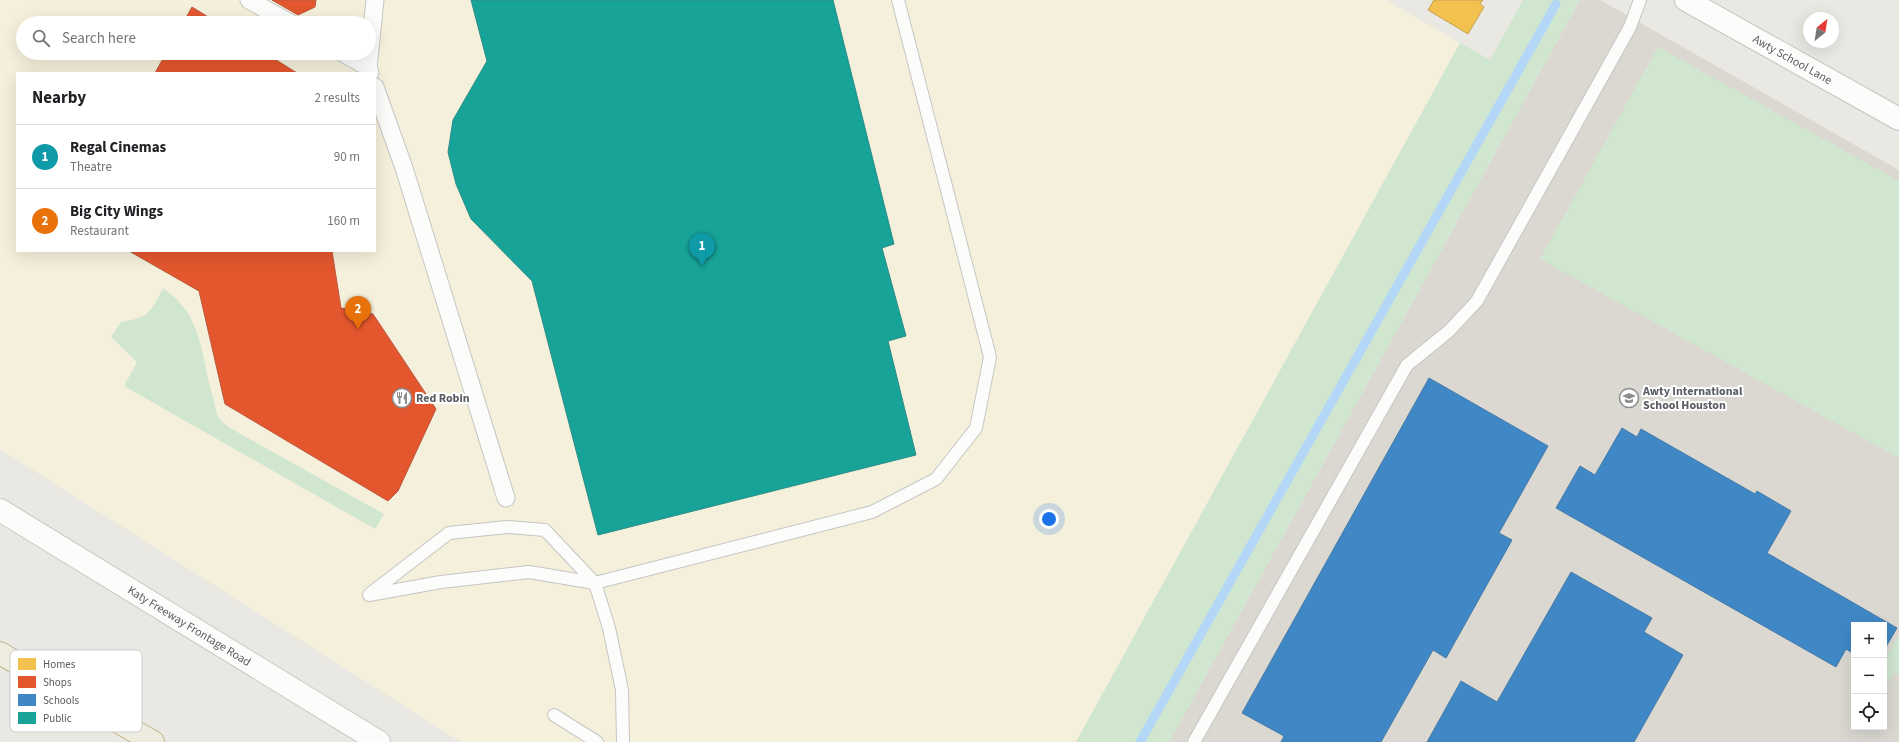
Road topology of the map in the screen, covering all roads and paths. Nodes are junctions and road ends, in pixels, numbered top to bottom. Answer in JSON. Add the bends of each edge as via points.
{"nodes":[{"id":1,"x":249,"y":0,"type":"edge"},
{"id":2,"x":375,"y":0,"type":"edge"},
{"id":3,"x":898,"y":0,"type":"edge"},
{"id":4,"x":1640,"y":0,"type":"edge"},
{"id":5,"x":1686,"y":0,"type":"edge"},
{"id":6,"x":278,"y":16,"type":"edge"},
{"id":7,"x":374,"y":16,"type":"edge"},
{"id":8,"x":354,"y":60,"type":"edge"},
{"id":9,"x":370,"y":60,"type":"edge"},
{"id":10,"x":369,"y":70,"type":"edge"},
{"id":11,"x":376,"y":90,"type":"edge"},
{"id":12,"x":1899,"y":119,"type":"edge"},
{"id":13,"x":506,"y":498,"type":"dead end"},
{"id":14,"x":0,"y":510,"type":"edge"},
{"id":15,"x":595,"y":583,"type":"junction"},
{"id":16,"x":0,"y":653,"type":"edge"},
{"id":17,"x":10,"y":659,"type":"edge"},
{"id":18,"x":554,"y":715,"type":"dead end"},
{"id":19,"x":136,"y":732,"type":"edge"},
{"id":20,"x":153,"y":742,"type":"edge"},
{"id":21,"x":379,"y":742,"type":"edge"},
{"id":22,"x":597,"y":742,"type":"edge"},
{"id":23,"x":623,"y":742,"type":"edge"},
{"id":24,"x":1194,"y":742,"type":"edge"}],
"edges":[{"from":1,"to":6,"type":"street"},
{"from":2,"to":7,"type":"street"},
{"from":3,"to":15,"type":"lane","via":[[990,357],[976,428],[936,479],[872,512]]},
{"from":4,"to":24,"type":"lane","via":[[1630,27],[1478,301],[1449,331],[1407,365]]},
{"from":5,"to":12,"type":"main road","name":"Awty School Lane"},
{"from":8,"to":10,"type":"street"},
{"from":9,"to":10,"type":"street"},
{"from":11,"to":13,"type":"street","via":[[406,175]]},
{"from":14,"to":21,"type":"main road","name":"Katy Freeway Frontage Road"},
{"from":15,"to":15,"type":"lane","via":[[529,572],[441,582],[369,595],[449,533],[507,527],[545,530]]},
{"from":15,"to":23,"type":"lane","via":[[609,628],[622,690]]},
{"from":16,"to":17,"type":"highway"},
{"from":18,"to":22,"type":"lane"},
{"from":19,"to":20,"type":"highway"}]}
